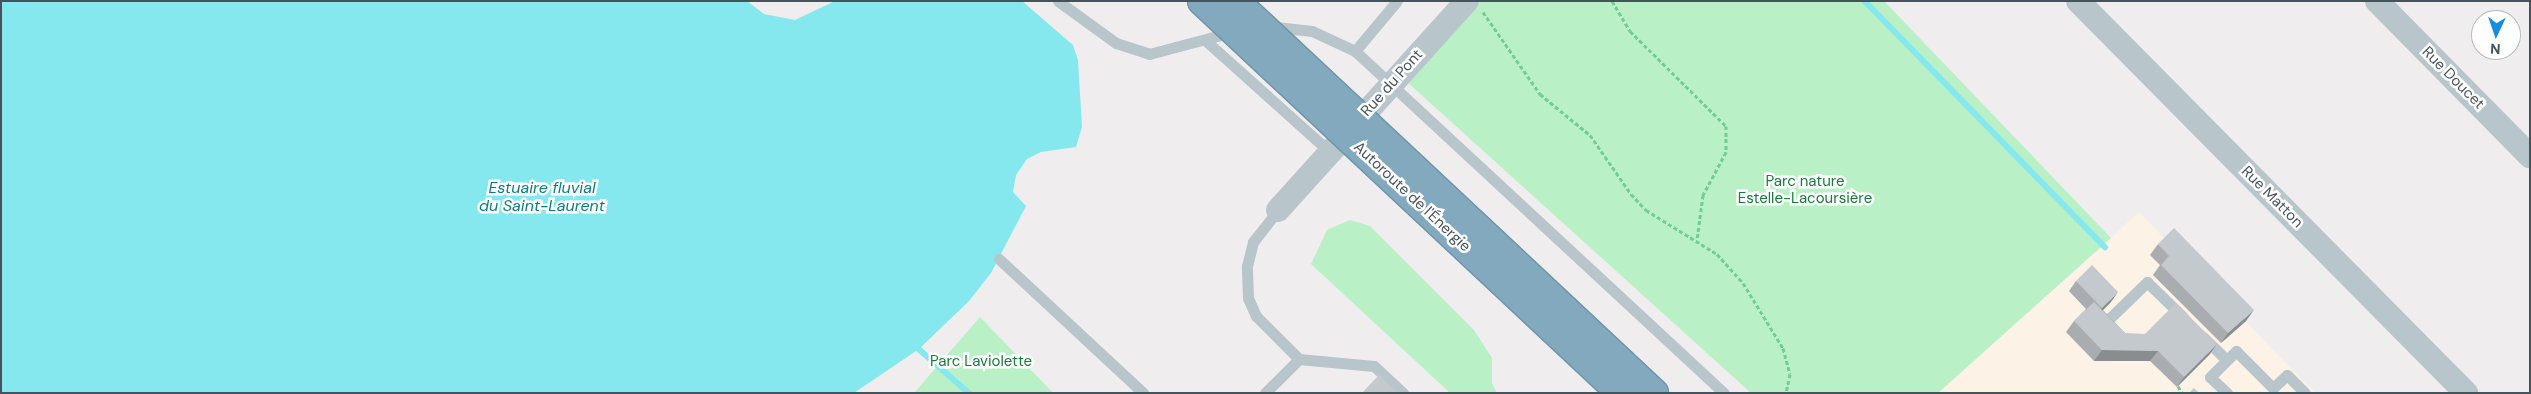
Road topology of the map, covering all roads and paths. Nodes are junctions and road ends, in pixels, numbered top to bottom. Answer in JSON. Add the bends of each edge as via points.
{"nodes":[{"id":1,"x":1058,"y":1,"type":"edge"},
{"id":2,"x":1202,"y":1,"type":"edge"},
{"id":3,"x":1235,"y":1,"type":"edge"},
{"id":4,"x":1397,"y":1,"type":"edge"},
{"id":5,"x":1612,"y":1,"type":"edge"},
{"id":6,"x":2377,"y":1,"type":"edge"},
{"id":7,"x":1472,"y":2,"type":"edge"},
{"id":8,"x":2081,"y":2,"type":"edge"},
{"id":9,"x":1205,"y":40,"type":"junction"},
{"id":10,"x":1354,"y":51,"type":"junction"},
{"id":11,"x":1392,"y":84,"type":"junction"},
{"id":12,"x":1330,"y":152,"type":"junction"},
{"id":13,"x":2530,"y":156,"type":"edge"},
{"id":14,"x":1278,"y":210,"type":"joint"},
{"id":15,"x":1697,"y":240,"type":"junction"},
{"id":16,"x":999,"y":259,"type":"dead end"},
{"id":17,"x":2110,"y":318,"type":"edge"},
{"id":18,"x":1299,"y":358,"type":"junction"},
{"id":19,"x":2227,"y":360,"type":"junction"},
{"id":20,"x":2183,"y":380,"type":"edge"},
{"id":21,"x":1143,"y":393,"type":"edge"},
{"id":22,"x":1265,"y":393,"type":"edge"},
{"id":23,"x":1403,"y":393,"type":"edge"},
{"id":24,"x":1621,"y":393,"type":"edge"},
{"id":25,"x":1654,"y":393,"type":"edge"},
{"id":26,"x":1724,"y":393,"type":"edge"},
{"id":27,"x":1786,"y":393,"type":"edge"},
{"id":28,"x":2182,"y":393,"type":"edge"},
{"id":29,"x":2227,"y":393,"type":"edge"},
{"id":30,"x":2305,"y":393,"type":"edge"},
{"id":31,"x":2466,"y":393,"type":"edge"}],
"edges":[{"from":1,"to":9,"type":"lane","via":[[1098,32],[1133,51],[1164,54]]},
{"from":2,"to":24,"type":"highway","name":"Autoroute de l'Énergie","bridge":true},
{"from":3,"to":25,"type":"highway","name":"Autoroute de l'Énergie","bridge":true},
{"from":4,"to":10,"type":"lane"},
{"from":5,"to":15,"type":"path","via":[[1645,47],[1726,126],[1726,152],[1703,195]]},
{"from":6,"to":13,"type":"street","name":"Rue Doucet"},
{"from":7,"to":11,"type":"street","name":"Rue du Pont"},
{"from":7,"to":15,"type":"path","via":[[1534,87],[1590,135],[1646,210]]},
{"from":8,"to":31,"type":"street","name":"Rue Matton"},
{"from":9,"to":10,"type":"lane","via":[[1277,25],[1327,36]]},
{"from":9,"to":12,"type":"lane"},
{"from":10,"to":11,"type":"lane"},
{"from":11,"to":12,"type":"street","name":"Rue du Pont"},
{"from":11,"to":26,"type":"lane"},
{"from":12,"to":14,"type":"street","name":"Rue du Pont"},
{"from":14,"to":18,"type":"lane","via":[[1253,242],[1247,266],[1248,298],[1256,316]]},
{"from":15,"to":27,"type":"path","via":[[1727,263],[1774,328],[1789,366]]},
{"from":16,"to":21,"type":"lane"},
{"from":17,"to":19,"type":"lane","via":[[2147,282]]},
{"from":18,"to":22,"type":"lane"},
{"from":18,"to":23,"type":"lane","via":[[1374,366]]},
{"from":19,"to":29,"type":"lane","via":[[2210,377]]},
{"from":19,"to":30,"type":"lane","via":[[2236,351],[2273,388],[2287,375]]},
{"from":20,"to":28,"type":"path","via":[[2176,387]]}]}
